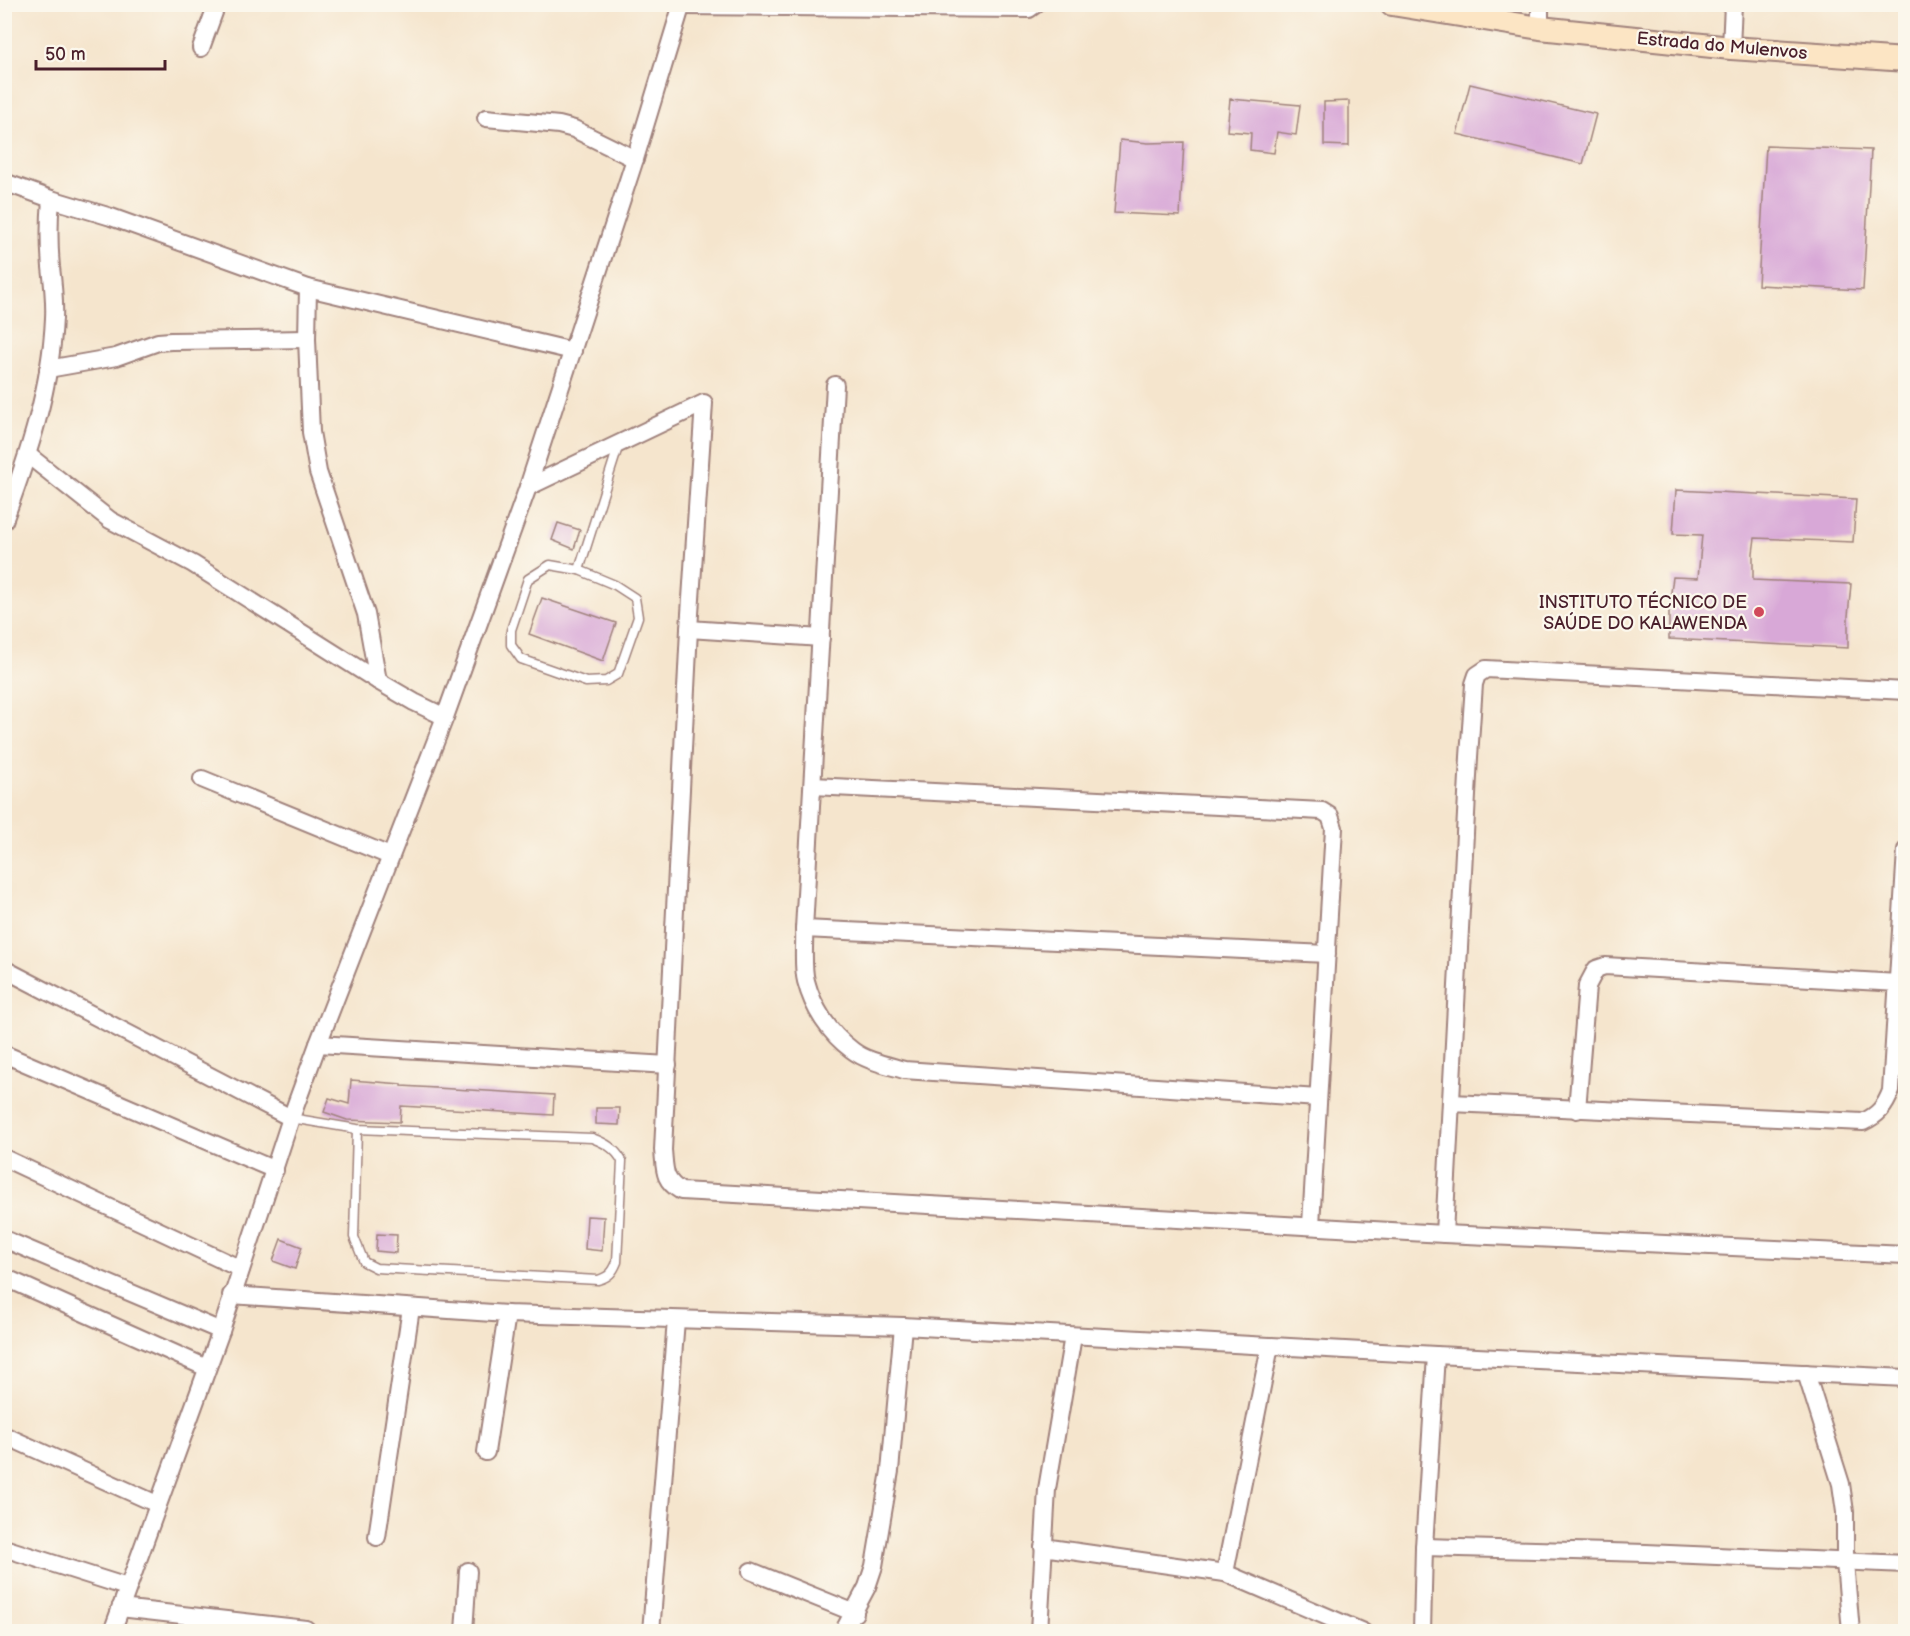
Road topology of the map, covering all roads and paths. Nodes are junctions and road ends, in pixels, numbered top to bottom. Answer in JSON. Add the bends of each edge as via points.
{"nodes":[{"id":1,"x":217,"y":4,"type":"edge"},
{"id":2,"x":1036,"y":4,"type":"edge"},
{"id":3,"x":1392,"y":4,"type":"edge"},
{"id":4,"x":1540,"y":4,"type":"edge"},
{"id":5,"x":1732,"y":4,"type":"edge"},
{"id":6,"x":682,"y":5,"type":"edge"},
{"id":7,"x":1540,"y":28,"type":"junction"},
{"id":8,"x":201,"y":48,"type":"dead end"},
{"id":9,"x":1731,"y":48,"type":"junction"},
{"id":10,"x":1905,"y":49,"type":"edge"},
{"id":11,"x":1905,"y":60,"type":"edge"},
{"id":12,"x":486,"y":118,"type":"dead end"},
{"id":13,"x":635,"y":159,"type":"junction"},
{"id":14,"x":4,"y":182,"type":"edge"},
{"id":15,"x":51,"y":199,"type":"junction"},
{"id":16,"x":308,"y":288,"type":"junction"},
{"id":17,"x":307,"y":339,"type":"junction"},
{"id":18,"x":573,"y":351,"type":"junction"},
{"id":19,"x":48,"y":369,"type":"junction"},
{"id":20,"x":835,"y":385,"type":"dead end"},
{"id":21,"x":619,"y":444,"type":"junction"},
{"id":22,"x":28,"y":455,"type":"junction"},
{"id":23,"x":528,"y":487,"type":"junction"},
{"id":24,"x":4,"y":522,"type":"edge"},
{"id":25,"x":579,"y":570,"type":"junction"},
{"id":26,"x":689,"y":629,"type":"junction"},
{"id":27,"x":821,"y":638,"type":"junction"},
{"id":28,"x":378,"y":681,"type":"junction"},
{"id":29,"x":1905,"y":691,"type":"edge"},
{"id":30,"x":445,"y":717,"type":"junction"},
{"id":31,"x":202,"y":779,"type":"dead end"},
{"id":32,"x":813,"y":786,"type":"junction"},
{"id":33,"x":1905,"y":850,"type":"edge"},
{"id":34,"x":390,"y":856,"type":"junction"},
{"id":35,"x":804,"y":929,"type":"junction"},
{"id":36,"x":1327,"y":954,"type":"junction"},
{"id":37,"x":4,"y":969,"type":"edge"},
{"id":38,"x":1898,"y":983,"type":"junction"},
{"id":39,"x":318,"y":1044,"type":"junction"},
{"id":40,"x":4,"y":1054,"type":"edge"},
{"id":41,"x":668,"y":1065,"type":"junction"},
{"id":42,"x":1318,"y":1098,"type":"junction"},
{"id":43,"x":1451,"y":1103,"type":"junction"},
{"id":44,"x":1577,"y":1110,"type":"junction"},
{"id":45,"x":291,"y":1118,"type":"junction"},
{"id":46,"x":357,"y":1129,"type":"junction"},
{"id":47,"x":4,"y":1158,"type":"edge"},
{"id":48,"x":275,"y":1170,"type":"junction"},
{"id":49,"x":1311,"y":1225,"type":"junction"},
{"id":50,"x":1444,"y":1234,"type":"junction"},
{"id":51,"x":4,"y":1239,"type":"edge"},
{"id":52,"x":1905,"y":1255,"type":"edge"},
{"id":53,"x":241,"y":1269,"type":"junction"},
{"id":54,"x":4,"y":1277,"type":"edge"},
{"id":55,"x":231,"y":1295,"type":"junction"},
{"id":56,"x":411,"y":1308,"type":"junction"},
{"id":57,"x":507,"y":1314,"type":"junction"},
{"id":58,"x":676,"y":1320,"type":"junction"},
{"id":59,"x":903,"y":1326,"type":"junction"},
{"id":60,"x":220,"y":1331,"type":"junction"},
{"id":61,"x":1073,"y":1336,"type":"junction"},
{"id":62,"x":1270,"y":1346,"type":"junction"},
{"id":63,"x":1436,"y":1355,"type":"junction"},
{"id":64,"x":207,"y":1368,"type":"junction"},
{"id":65,"x":1806,"y":1372,"type":"junction"},
{"id":66,"x":1905,"y":1378,"type":"edge"},
{"id":67,"x":8,"y":1437,"type":"dead end"},
{"id":68,"x":486,"y":1452,"type":"dead end"},
{"id":69,"x":157,"y":1504,"type":"junction"},
{"id":70,"x":377,"y":1537,"type":"dead end"},
{"id":71,"x":1042,"y":1547,"type":"junction"},
{"id":72,"x":1424,"y":1547,"type":"junction"},
{"id":73,"x":4,"y":1548,"type":"edge"},
{"id":74,"x":1845,"y":1562,"type":"junction"},
{"id":75,"x":1905,"y":1564,"type":"edge"},
{"id":76,"x":468,"y":1571,"type":"dead end"},
{"id":77,"x":751,"y":1571,"type":"dead end"},
{"id":78,"x":1225,"y":1573,"type":"junction"},
{"id":79,"x":127,"y":1587,"type":"junction"},
{"id":80,"x":120,"y":1608,"type":"junction"},
{"id":81,"x":855,"y":1613,"type":"junction"},
{"id":82,"x":306,"y":1629,"type":"dead end"},
{"id":83,"x":111,"y":1632,"type":"edge"},
{"id":84,"x":464,"y":1632,"type":"edge"},
{"id":85,"x":651,"y":1632,"type":"edge"},
{"id":86,"x":843,"y":1632,"type":"edge"},
{"id":87,"x":1039,"y":1632,"type":"edge"},
{"id":88,"x":1364,"y":1632,"type":"edge"},
{"id":89,"x":1422,"y":1632,"type":"edge"},
{"id":90,"x":1851,"y":1632,"type":"edge"}],
"edges":[{"from":1,"to":8,"type":"street"},
{"from":2,"to":6,"type":"street","via":[[1029,9]]},
{"from":3,"to":7,"type":"street","name":"Estrada do Mulenvos"},
{"from":4,"to":7,"type":"street"},
{"from":5,"to":9,"type":"street"},
{"from":6,"to":13,"type":"street"},
{"from":7,"to":9,"type":"street","name":"Estrada do Mulenvos"},
{"from":9,"to":11,"type":"street","name":"Estrada do Mulenvos"},
{"from":10,"to":11,"type":"street"},
{"from":12,"to":13,"type":"street","via":[[574,129]]},
{"from":13,"to":18,"type":"street"},
{"from":14,"to":15,"type":"street"},
{"from":15,"to":16,"type":"street"},
{"from":15,"to":19,"type":"street","via":[[54,316]]},
{"from":16,"to":17,"type":"street"},
{"from":16,"to":18,"type":"street"},
{"from":17,"to":19,"type":"street","via":[[158,342],[116,357]]},
{"from":17,"to":28,"type":"street","via":[[311,432],[318,472],[366,615]]},
{"from":18,"to":23,"type":"street"},
{"from":19,"to":22,"type":"street"},
{"from":20,"to":27,"type":"street"},
{"from":21,"to":23,"type":"street"},
{"from":21,"to":25,"type":"lane"},
{"from":21,"to":26,"type":"street","via":[[704,403]]},
{"from":22,"to":24,"type":"street"},
{"from":22,"to":28,"type":"street","via":[[110,520],[193,564]]},
{"from":23,"to":30,"type":"street"},
{"from":25,"to":25,"type":"lane","via":[[550,565],[528,579],[511,630],[511,645],[521,659],[586,682],[606,681],[618,674],[635,627],[635,598]]},
{"from":26,"to":27,"type":"street"},
{"from":26,"to":41,"type":"street"},
{"from":27,"to":32,"type":"street"},
{"from":28,"to":30,"type":"street"},
{"from":29,"to":43,"type":"street","via":[[1486,669],[1477,675]]},
{"from":30,"to":34,"type":"street"},
{"from":31,"to":34,"type":"street"},
{"from":32,"to":35,"type":"street"},
{"from":32,"to":36,"type":"street","via":[[1322,812],[1330,816],[1334,828]]},
{"from":33,"to":38,"type":"street"},
{"from":34,"to":39,"type":"street"},
{"from":35,"to":36,"type":"street"},
{"from":35,"to":42,"type":"street","via":[[806,979],[816,1007],[832,1032],[853,1051],[879,1063],[904,1070]]},
{"from":36,"to":42,"type":"street"},
{"from":37,"to":45,"type":"street"},
{"from":38,"to":44,"type":"street","via":[[1891,1091],[1886,1105],[1863,1122]]},
{"from":38,"to":44,"type":"street","via":[[1605,966],[1596,969],[1587,986]]},
{"from":39,"to":41,"type":"street"},
{"from":39,"to":45,"type":"street"},
{"from":40,"to":48,"type":"street"},
{"from":41,"to":49,"type":"street","via":[[665,1173],[670,1184],[681,1191]]},
{"from":42,"to":49,"type":"street"},
{"from":43,"to":44,"type":"street"},
{"from":43,"to":50,"type":"street"},
{"from":45,"to":46,"type":"lane"},
{"from":45,"to":48,"type":"street"},
{"from":46,"to":46,"type":"lane","via":[[354,1237],[364,1262],[376,1268],[598,1280],[607,1278],[614,1270],[622,1161],[603,1142],[592,1138]]},
{"from":47,"to":53,"type":"street"},
{"from":48,"to":53,"type":"street"},
{"from":49,"to":50,"type":"street"},
{"from":50,"to":52,"type":"street"},
{"from":51,"to":60,"type":"street"},
{"from":53,"to":55,"type":"street"},
{"from":54,"to":64,"type":"street"},
{"from":55,"to":56,"type":"street"},
{"from":55,"to":60,"type":"street"},
{"from":56,"to":57,"type":"street"},
{"from":56,"to":70,"type":"street"},
{"from":57,"to":58,"type":"street"},
{"from":57,"to":68,"type":"street"},
{"from":58,"to":59,"type":"street"},
{"from":58,"to":85,"type":"street"},
{"from":59,"to":61,"type":"street"},
{"from":59,"to":81,"type":"street","via":[[890,1471],[874,1566]]},
{"from":60,"to":64,"type":"street"},
{"from":61,"to":62,"type":"street"},
{"from":61,"to":71,"type":"street","via":[[1047,1489]]},
{"from":62,"to":63,"type":"street"},
{"from":62,"to":78,"type":"street"},
{"from":63,"to":65,"type":"street"},
{"from":63,"to":72,"type":"street"},
{"from":64,"to":69,"type":"street"},
{"from":65,"to":66,"type":"street"},
{"from":65,"to":74,"type":"street","via":[[1840,1484],[1845,1512]]},
{"from":67,"to":69,"type":"street"},
{"from":69,"to":79,"type":"street"},
{"from":71,"to":78,"type":"street"},
{"from":71,"to":87,"type":"street"},
{"from":72,"to":74,"type":"street"},
{"from":72,"to":89,"type":"street"},
{"from":73,"to":79,"type":"street"},
{"from":74,"to":75,"type":"street"},
{"from":74,"to":90,"type":"street"},
{"from":76,"to":84,"type":"street"},
{"from":77,"to":81,"type":"street"},
{"from":78,"to":88,"type":"street"},
{"from":79,"to":80,"type":"street"},
{"from":80,"to":82,"type":"street"},
{"from":80,"to":83,"type":"street"},
{"from":81,"to":86,"type":"street"}]}
